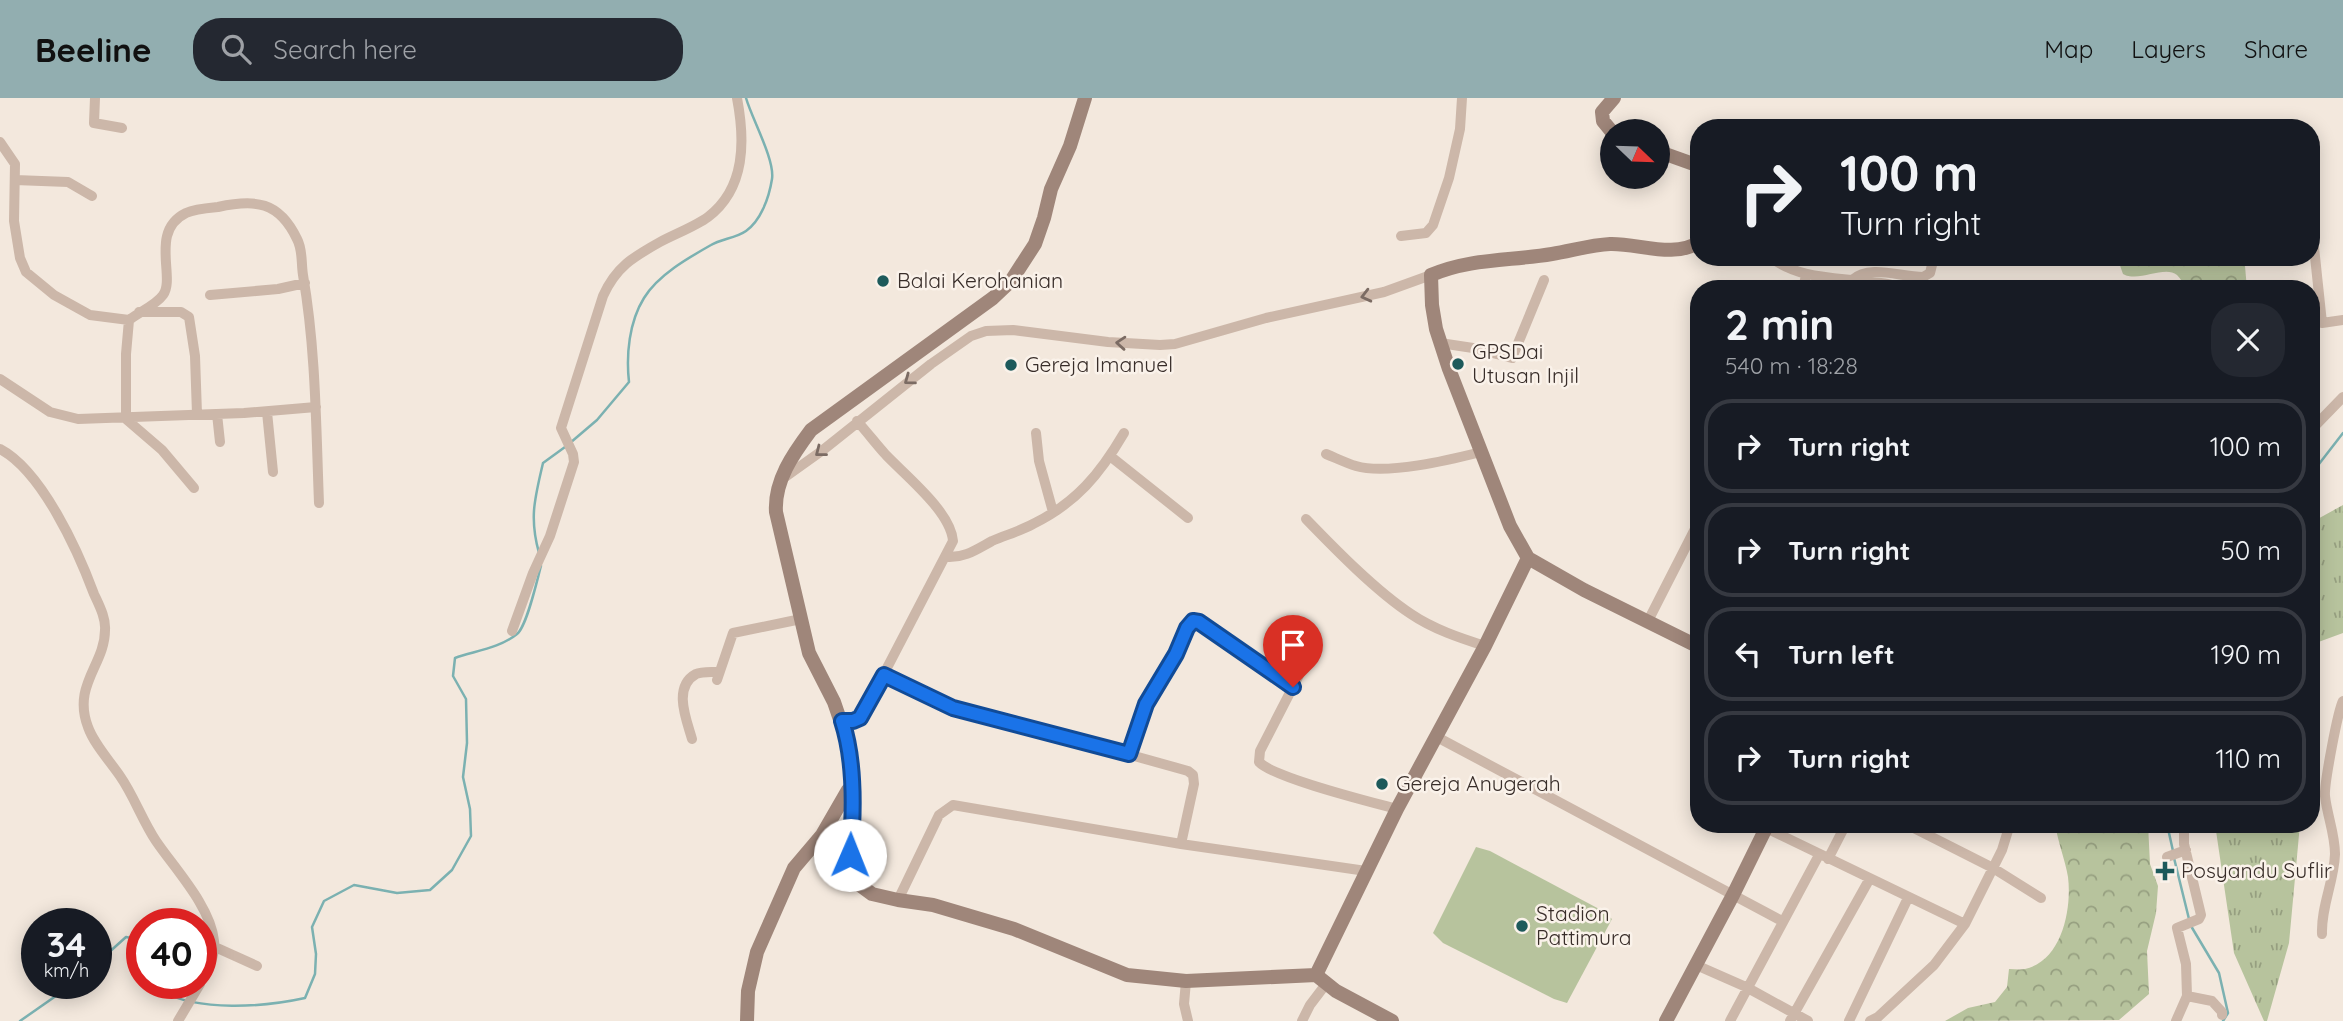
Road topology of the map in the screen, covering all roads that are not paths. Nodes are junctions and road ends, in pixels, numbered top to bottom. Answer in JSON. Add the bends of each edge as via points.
{"nodes":[{"id":1,"x":95,"y":98,"type":"edge"},
{"id":2,"x":737,"y":98,"type":"edge"},
{"id":3,"x":1084,"y":98,"type":"edge"},
{"id":4,"x":1462,"y":98,"type":"edge"},
{"id":5,"x":1614,"y":98,"type":"edge"},
{"id":6,"x":1603,"y":119,"type":"edge"},
{"id":7,"x":122,"y":128,"type":"dead end"},
{"id":8,"x":0,"y":142,"type":"edge"},
{"id":9,"x":1670,"y":156,"type":"edge"},
{"id":10,"x":1690,"y":163,"type":"edge"},
{"id":11,"x":15,"y":180,"type":"junction"},
{"id":12,"x":92,"y":196,"type":"dead end"},
{"id":13,"x":1401,"y":236,"type":"dead end"},
{"id":14,"x":1690,"y":247,"type":"edge"},
{"id":15,"x":1784,"y":266,"type":"edge"},
{"id":16,"x":1932,"y":266,"type":"edge"},
{"id":17,"x":1431,"y":275,"type":"junction"},
{"id":18,"x":1805,"y":275,"type":"junction"},
{"id":19,"x":1852,"y":279,"type":"junction"},
{"id":20,"x":1544,"y":280,"type":"dead end"},
{"id":21,"x":1804,"y":280,"type":"edge"},
{"id":22,"x":1859,"y":280,"type":"edge"},
{"id":23,"x":304,"y":283,"type":"junction"},
{"id":24,"x":210,"y":295,"type":"dead end"},
{"id":25,"x":2320,"y":304,"type":"edge"},
{"id":26,"x":138,"y":312,"type":"junction"},
{"id":27,"x":129,"y":320,"type":"junction"},
{"id":28,"x":2343,"y":320,"type":"edge"},
{"id":29,"x":1440,"y":343,"type":"junction"},
{"id":30,"x":0,"y":379,"type":"edge"},
{"id":31,"x":2343,"y":397,"type":"edge"},
{"id":32,"x":316,"y":407,"type":"junction"},
{"id":33,"x":267,"y":412,"type":"junction"},
{"id":34,"x":197,"y":414,"type":"junction"},
{"id":35,"x":217,"y":414,"type":"junction"},
{"id":36,"x":126,"y":419,"type":"junction"},
{"id":37,"x":857,"y":421,"type":"junction"},
{"id":38,"x":2320,"y":421,"type":"edge"},
{"id":39,"x":1036,"y":433,"type":"dead end"},
{"id":40,"x":1124,"y":433,"type":"dead end"},
{"id":41,"x":220,"y":442,"type":"dead end"},
{"id":42,"x":0,"y":449,"type":"edge"},
{"id":43,"x":1481,"y":452,"type":"junction"},
{"id":44,"x":1326,"y":454,"type":"dead end"},
{"id":45,"x":1110,"y":456,"type":"junction"},
{"id":46,"x":273,"y":472,"type":"dead end"},
{"id":47,"x":781,"y":480,"type":"junction"},
{"id":48,"x":194,"y":488,"type":"dead end"},
{"id":49,"x":319,"y":503,"type":"dead end"},
{"id":50,"x":1053,"y":512,"type":"junction"},
{"id":51,"x":1188,"y":517,"type":"dead end"},
{"id":52,"x":1306,"y":520,"type":"dead end"},
{"id":53,"x":1690,"y":539,"type":"edge"},
{"id":54,"x":947,"y":557,"type":"junction"},
{"id":55,"x":1528,"y":558,"type":"junction"},
{"id":56,"x":801,"y":619,"type":"junction"},
{"id":57,"x":1648,"y":621,"type":"junction"},
{"id":58,"x":512,"y":631,"type":"dead end"},
{"id":59,"x":1690,"y":642,"type":"edge"},
{"id":60,"x":1315,"y":644,"type":"dead end"},
{"id":61,"x":1485,"y":646,"type":"junction"},
{"id":62,"x":884,"y":675,"type":"junction"},
{"id":63,"x":1293,"y":687,"type":"junction"},
{"id":64,"x":2343,"y":701,"type":"edge"},
{"id":65,"x":842,"y":721,"type":"junction"},
{"id":66,"x":1435,"y":736,"type":"junction"},
{"id":67,"x":692,"y":739,"type":"dead end"},
{"id":68,"x":1129,"y":754,"type":"junction"},
{"id":69,"x":851,"y":784,"type":"junction"},
{"id":70,"x":1397,"y":809,"type":"junction"},
{"id":71,"x":1764,"y":833,"type":"edge"},
{"id":72,"x":1780,"y":833,"type":"edge"},
{"id":73,"x":1840,"y":833,"type":"edge"},
{"id":74,"x":1924,"y":833,"type":"edge"},
{"id":75,"x":2007,"y":833,"type":"edge"},
{"id":76,"x":2181,"y":833,"type":"edge"},
{"id":77,"x":822,"y":835,"type":"junction"},
{"id":78,"x":1181,"y":844,"type":"junction"},
{"id":79,"x":851,"y":848,"type":"junction"},
{"id":80,"x":1823,"y":857,"type":"junction"},
{"id":81,"x":1993,"y":868,"type":"junction"},
{"id":82,"x":1366,"y":871,"type":"junction"},
{"id":83,"x":1869,"y":880,"type":"junction"},
{"id":84,"x":1733,"y":895,"type":"junction"},
{"id":85,"x":1908,"y":898,"type":"junction"},
{"id":86,"x":2041,"y":898,"type":"dead end"},
{"id":87,"x":898,"y":900,"type":"junction"},
{"id":88,"x":201,"y":908,"type":"edge"},
{"id":89,"x":1782,"y":921,"type":"junction"},
{"id":90,"x":1965,"y":924,"type":"junction"},
{"id":91,"x":2322,"y":934,"type":"dead end"},
{"id":92,"x":217,"y":948,"type":"edge"},
{"id":93,"x":1696,"y":964,"type":"junction"},
{"id":94,"x":257,"y":966,"type":"dead end"},
{"id":95,"x":1321,"y":980,"type":"junction"},
{"id":96,"x":1186,"y":981,"type":"junction"},
{"id":97,"x":1746,"y":987,"type":"junction"},
{"id":98,"x":2187,"y":996,"type":"junction"},
{"id":99,"x":191,"y":999,"type":"edge"},
{"id":100,"x":2218,"y":1008,"type":"dead end"},
{"id":101,"x":182,"y":1016,"type":"edge"},
{"id":102,"x":1791,"y":1017,"type":"edge"},
{"id":103,"x":747,"y":1021,"type":"edge"},
{"id":104,"x":1188,"y":1021,"type":"edge"},
{"id":105,"x":1302,"y":1021,"type":"edge"},
{"id":106,"x":1392,"y":1021,"type":"edge"},
{"id":107,"x":1666,"y":1021,"type":"edge"},
{"id":108,"x":1730,"y":1021,"type":"edge"},
{"id":109,"x":1808,"y":1021,"type":"edge"},
{"id":110,"x":1849,"y":1021,"type":"edge"},
{"id":111,"x":1870,"y":1021,"type":"edge"},
{"id":112,"x":2176,"y":1021,"type":"edge"}],
"edges":[{"from":1,"to":7,"type":"street","via":[[94,123]]},
{"from":2,"to":58,"type":"street","via":[[743,147],[728,195],[708,217],[636,255],[612,279],[603,296],[561,428],[574,461]]},
{"from":3,"to":47,"type":"street","via":[[1035,244],[1011,281],[811,430]]},
{"from":4,"to":13,"type":"street","via":[[1449,178],[1433,225],[1426,233]]},
{"from":5,"to":6,"type":"street","via":[[1602,112]]},
{"from":8,"to":11,"type":"street","via":[[15,164]]},
{"from":9,"to":10,"type":"street"},
{"from":11,"to":12,"type":"street","via":[[68,182]]},
{"from":11,"to":27,"type":"street","via":[[14,221],[26,272],[90,315]]},
{"from":14,"to":17,"type":"street","via":[[1670,250],[1610,244],[1468,263]]},
{"from":15,"to":18,"type":"street"},
{"from":16,"to":19,"type":"street","via":[[1923,277],[1871,271]]},
{"from":17,"to":29,"type":"street"},
{"from":17,"to":37,"type":"street","one_way":true,"via":[[1384,292],[1175,344],[986,331],[952,348]]},
{"from":18,"to":19,"type":"street"},
{"from":18,"to":21,"type":"street"},
{"from":19,"to":22,"type":"street"},
{"from":20,"to":29,"type":"street","via":[[1511,358]]},
{"from":23,"to":24,"type":"street"},
{"from":23,"to":26,"type":"street","via":[[300,246],[277,213],[256,203],[224,205],[187,213],[173,224],[166,242],[165,292]]},
{"from":23,"to":32,"type":"street"},
{"from":25,"to":28,"type":"street","via":[[2322,323]]},
{"from":26,"to":27,"type":"street"},
{"from":26,"to":34,"type":"street","via":[[181,312],[189,317]]},
{"from":27,"to":36,"type":"street"},
{"from":29,"to":43,"type":"street"},
{"from":30,"to":36,"type":"street","via":[[58,416]]},
{"from":31,"to":38,"type":"street"},
{"from":32,"to":33,"type":"street"},
{"from":32,"to":49,"type":"street"},
{"from":33,"to":35,"type":"street"},
{"from":33,"to":46,"type":"street"},
{"from":34,"to":35,"type":"street"},
{"from":34,"to":36,"type":"street"},
{"from":35,"to":41,"type":"street"},
{"from":36,"to":48,"type":"street","via":[[162,450]]},
{"from":37,"to":47,"type":"street","one_way":true},
{"from":37,"to":54,"type":"street","via":[[944,519],[953,538]]},
{"from":39,"to":50,"type":"street"},
{"from":40,"to":45,"type":"street"},
{"from":42,"to":88,"type":"street","via":[[42,490],[82,562],[106,628],[84,693],[89,730]]},
{"from":43,"to":44,"type":"street","via":[[1374,469]]},
{"from":43,"to":55,"type":"street"},
{"from":45,"to":50,"type":"street","via":[[1085,489]]},
{"from":45,"to":51,"type":"street"},
{"from":47,"to":56,"type":"street","via":[[776,512]]},
{"from":50,"to":54,"type":"street","via":[[966,555]]},
{"from":52,"to":61,"type":"street","via":[[1395,603],[1437,628]]},
{"from":53,"to":57,"type":"street"},
{"from":54,"to":62,"type":"street"},
{"from":55,"to":57,"type":"street"},
{"from":55,"to":61,"type":"street"},
{"from":56,"to":65,"type":"street","via":[[809,653]]},
{"from":56,"to":67,"type":"street","via":[[733,633],[718,676],[699,673],[690,680],[683,709]]},
{"from":57,"to":59,"type":"street"},
{"from":60,"to":63,"type":"street"},
{"from":61,"to":66,"type":"street"},
{"from":62,"to":65,"type":"street","via":[[860,718]]},
{"from":62,"to":68,"type":"street","via":[[953,708]]},
{"from":63,"to":68,"type":"street","via":[[1193,621],[1146,704]]},
{"from":63,"to":70,"type":"street","via":[[1260,751],[1261,765]]},
{"from":64,"to":91,"type":"street","via":[[2325,782],[2335,857]]},
{"from":65,"to":69,"type":"street","via":[[852,761]]},
{"from":66,"to":70,"type":"street"},
{"from":66,"to":84,"type":"street"},
{"from":68,"to":78,"type":"street","via":[[1193,775]]},
{"from":69,"to":77,"type":"street"},
{"from":69,"to":79,"type":"street"},
{"from":70,"to":82,"type":"street"},
{"from":71,"to":84,"type":"street"},
{"from":72,"to":80,"type":"street"},
{"from":73,"to":80,"type":"street"},
{"from":74,"to":81,"type":"street"},
{"from":75,"to":81,"type":"street"},
{"from":76,"to":98,"type":"street","via":[[2175,854],[2201,915],[2179,925],[2177,931],[2186,964]]},
{"from":77,"to":79,"type":"street","via":[[838,836]]},
{"from":77,"to":103,"type":"street","via":[[794,868],[757,952]]},
{"from":78,"to":82,"type":"street"},
{"from":78,"to":87,"type":"street","via":[[953,805],[939,816]]},
{"from":79,"to":87,"type":"street","via":[[853,880],[872,894]]},
{"from":80,"to":83,"type":"street"},
{"from":80,"to":89,"type":"street"},
{"from":81,"to":86,"type":"street"},
{"from":81,"to":90,"type":"street"},
{"from":82,"to":95,"type":"street"},
{"from":83,"to":85,"type":"street"},
{"from":83,"to":102,"type":"street"},
{"from":84,"to":89,"type":"street"},
{"from":84,"to":93,"type":"street"},
{"from":85,"to":90,"type":"street"},
{"from":85,"to":110,"type":"street"},
{"from":87,"to":96,"type":"street","via":[[933,905],[1014,929],[1127,975]]},
{"from":89,"to":97,"type":"street"},
{"from":90,"to":111,"type":"street","via":[[1934,965]]},
{"from":92,"to":94,"type":"street"},
{"from":93,"to":97,"type":"street"},
{"from":93,"to":107,"type":"street"},
{"from":95,"to":96,"type":"street"},
{"from":95,"to":105,"type":"street"},
{"from":95,"to":106,"type":"street"},
{"from":96,"to":104,"type":"street"},
{"from":97,"to":102,"type":"street"},
{"from":97,"to":108,"type":"street"},
{"from":98,"to":100,"type":"street"},
{"from":98,"to":112,"type":"street"},
{"from":99,"to":101,"type":"street"},
{"from":102,"to":109,"type":"street"}]}
